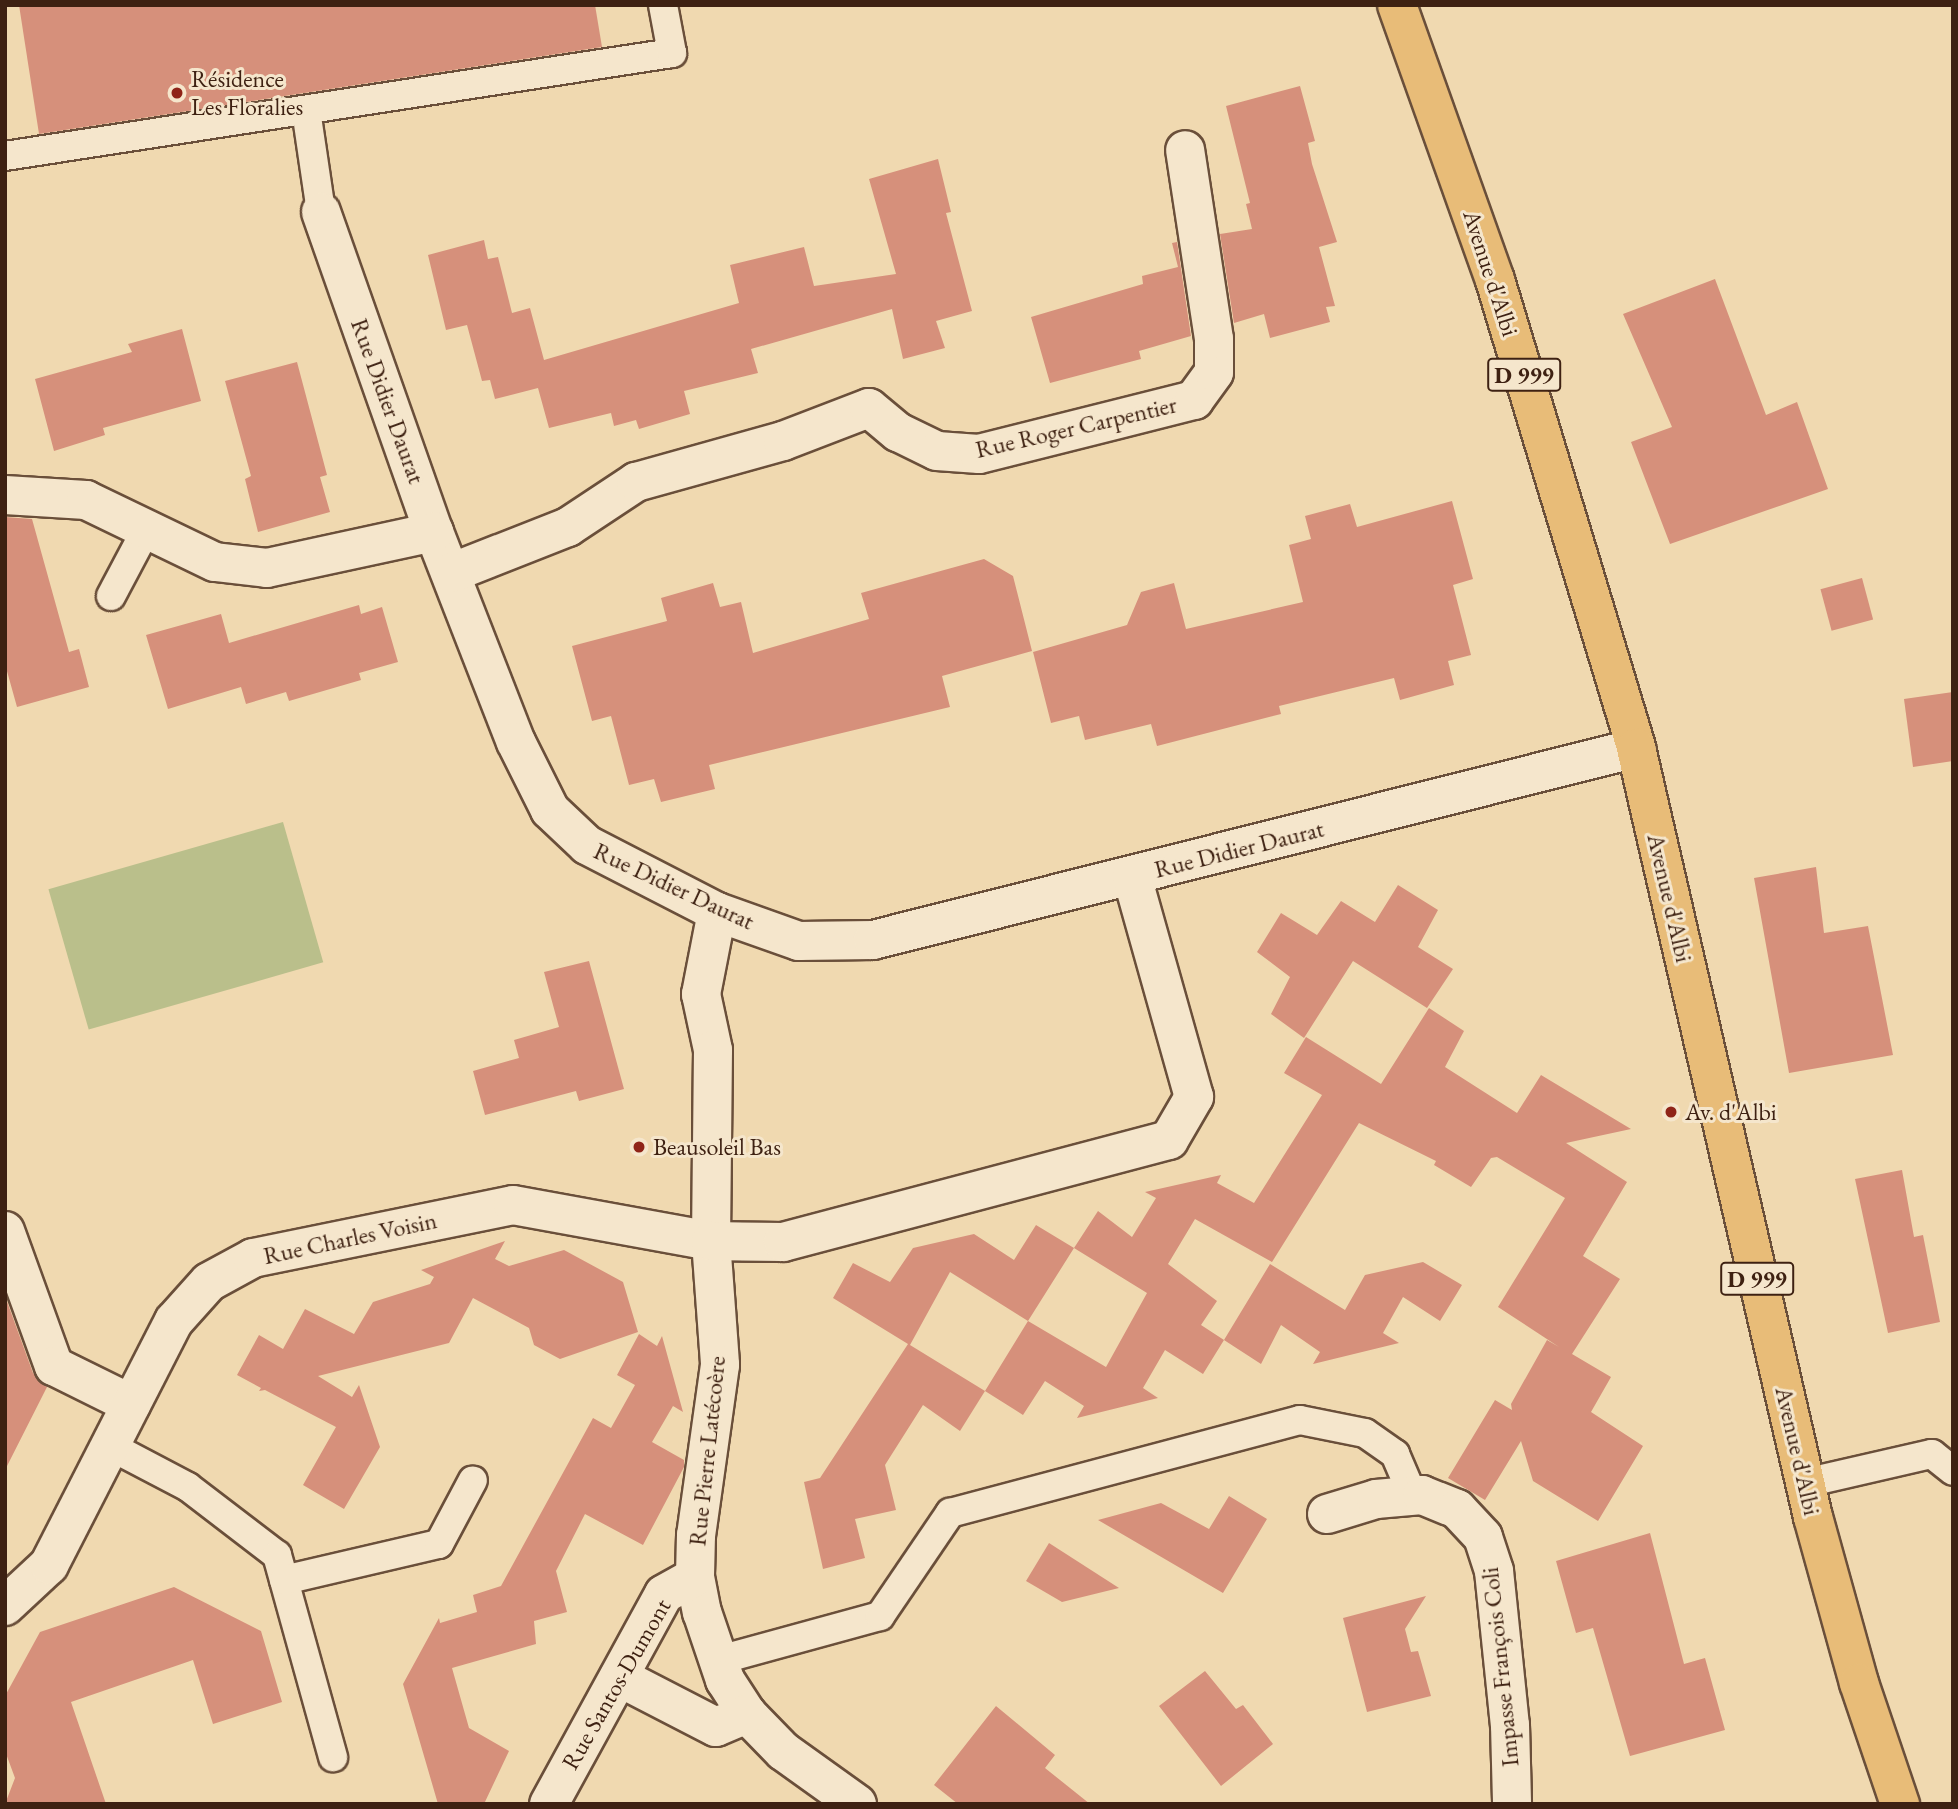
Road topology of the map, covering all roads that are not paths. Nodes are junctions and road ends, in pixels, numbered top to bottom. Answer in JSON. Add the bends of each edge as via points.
{"nodes":[{"id":1,"x":663,"y":5,"type":"edge"},
{"id":2,"x":1397,"y":5,"type":"edge"},
{"id":3,"x":306,"y":110,"type":"junction"},
{"id":4,"x":1185,"y":150,"type":"dead end"},
{"id":5,"x":5,"y":156,"type":"edge"},
{"id":6,"x":321,"y":212,"type":"joint"},
{"id":7,"x":5,"y":495,"type":"edge"},
{"id":8,"x":146,"y":528,"type":"junction"},
{"id":9,"x":434,"y":532,"type":"junction"},
{"id":10,"x":451,"y":573,"type":"junction"},
{"id":11,"x":111,"y":596,"type":"dead end"},
{"id":12,"x":1636,"y":748,"type":"junction"},
{"id":13,"x":1132,"y":876,"type":"junction"},
{"id":14,"x":717,"y":912,"type":"junction"},
{"id":15,"x":5,"y":1231,"type":"edge"},
{"id":16,"x":711,"y":1241,"type":"junction"},
{"id":17,"x":131,"y":1404,"type":"junction"},
{"id":18,"x":110,"y":1446,"type":"junction"},
{"id":19,"x":1953,"y":1471,"type":"edge"},
{"id":20,"x":473,"y":1480,"type":"dead end"},
{"id":21,"x":1805,"y":1483,"type":"junction"},
{"id":22,"x":1413,"y":1496,"type":"junction"},
{"id":23,"x":1327,"y":1514,"type":"dead end"},
{"id":24,"x":695,"y":1577,"type":"junction"},
{"id":25,"x":284,"y":1580,"type":"junction"},
{"id":26,"x":5,"y":1606,"type":"edge"},
{"id":27,"x":719,"y":1660,"type":"junction"},
{"id":28,"x":619,"y":1677,"type":"junction"},
{"id":29,"x":747,"y":1714,"type":"junction"},
{"id":30,"x":334,"y":1757,"type":"dead end"},
{"id":31,"x":549,"y":1804,"type":"edge"},
{"id":32,"x":857,"y":1804,"type":"edge"},
{"id":33,"x":1512,"y":1804,"type":"edge"},
{"id":34,"x":1900,"y":1804,"type":"edge"}],
"edges":[{"from":1,"to":3,"type":"lane","via":[[672,53]]},
{"from":2,"to":12,"type":"main road","name":"Avenue d'Albi","number":"D 999","via":[[1495,280]]},
{"from":3,"to":5,"type":"lane"},
{"from":3,"to":6,"type":"lane"},
{"from":4,"to":10,"type":"street","name":"Rue Roger Carpentier","via":[[1214,339],[1214,372],[1194,400],[979,454],[937,451],[898,432],[869,408],[783,441],[636,482],[568,527]]},
{"from":6,"to":9,"type":"street","name":"Rue Didier Daurat"},
{"from":7,"to":8,"type":"street","via":[[86,500]]},
{"from":8,"to":9,"type":"street","via":[[215,562],[267,568]]},
{"from":8,"to":11,"type":"lane"},
{"from":9,"to":10,"type":"street","name":"Rue Didier Daurat"},
{"from":10,"to":14,"type":"street","name":"Rue Didier Daurat","via":[[516,742],[550,810],[587,845]]},
{"from":12,"to":13,"type":"street","name":"Rue Didier Daurat"},
{"from":12,"to":21,"type":"main road","name":"Avenue d'Albi","number":"D 999"},
{"from":13,"to":14,"type":"street","name":"Rue Didier Daurat","via":[[873,940],[799,941]]},
{"from":13,"to":16,"type":"street","name":"Rue Charles Voisin","via":[[1194,1097],[1169,1140],[783,1242]]},
{"from":14,"to":16,"type":"street","name":"Rue Pierre Latécoère","via":[[701,994],[713,1051]]},
{"from":15,"to":17,"type":"street","via":[[54,1366]]},
{"from":16,"to":17,"type":"street","name":"Rue Charles Voisin","via":[[513,1205],[253,1258],[209,1282],[174,1321]]},
{"from":16,"to":24,"type":"street","name":"Rue Pierre Latécoère","via":[[720,1365],[696,1535]]},
{"from":17,"to":18,"type":"street","name":"Rue Charles Voisin"},
{"from":18,"to":25,"type":"lane","via":[[188,1486],[276,1555]]},
{"from":18,"to":26,"type":"street","name":"Rue Charles Voisin","via":[[49,1564]]},
{"from":19,"to":21,"type":"lane","via":[[1932,1454]]},
{"from":20,"to":25,"type":"lane","via":[[439,1544]]},
{"from":21,"to":34,"type":"main road","name":"Avenue d'Albi","number":"D 999","via":[[1859,1683]]},
{"from":22,"to":23,"type":"street","name":"Impasse François Coli","via":[[1376,1499]]},
{"from":22,"to":27,"type":"lane","via":[[1395,1454],[1365,1433],[1300,1420],[950,1513],[880,1616]]},
{"from":22,"to":33,"type":"street","name":"Impasse François Coli","via":[[1422,1495],[1457,1509],[1483,1537],[1494,1571],[1510,1725]]},
{"from":24,"to":27,"type":"street","name":"Rue Pierre Latécoère"},
{"from":24,"to":28,"type":"street","name":"Rue Santos-Dumont","via":[[664,1594]]},
{"from":25,"to":30,"type":"lane"},
{"from":27,"to":29,"type":"street","name":"Rue Pierre Latécoère"},
{"from":28,"to":29,"type":"street","via":[[716,1727]]},
{"from":28,"to":31,"type":"street","name":"Rue Santos-Dumont"},
{"from":29,"to":32,"type":"street","name":"Rue Pierre Latécoère","via":[[783,1751]]}]}
